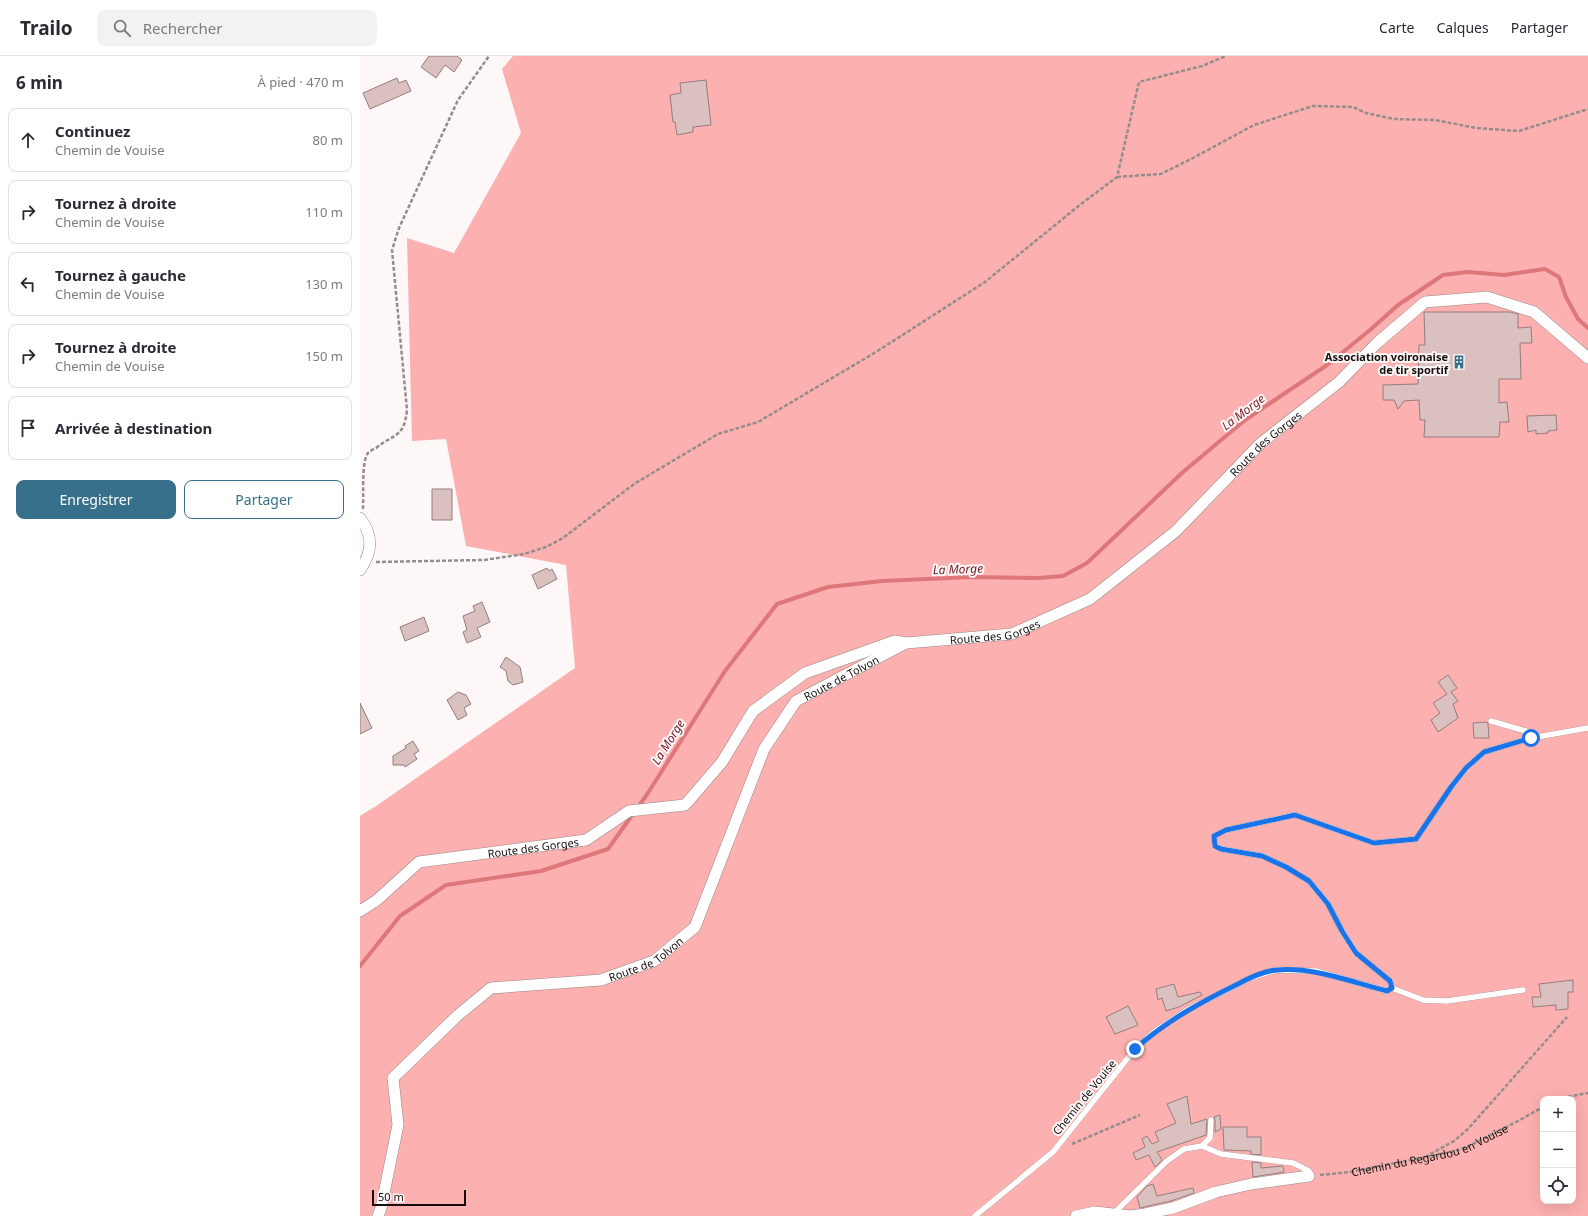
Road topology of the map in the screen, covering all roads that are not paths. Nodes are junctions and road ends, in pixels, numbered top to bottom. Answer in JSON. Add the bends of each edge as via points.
{"nodes":[{"id":1,"x":1588,"y":358,"type":"edge"},
{"id":2,"x":360,"y":517,"type":"edge"},
{"id":3,"x":360,"y":570,"type":"edge"},
{"id":4,"x":906,"y":643,"type":"junction"},
{"id":5,"x":1491,"y":721,"type":"dead end"},
{"id":6,"x":1588,"y":728,"type":"edge"},
{"id":7,"x":1531,"y":738,"type":"junction"},
{"id":8,"x":360,"y":911,"type":"edge"},
{"id":9,"x":1392,"y":988,"type":"junction"},
{"id":10,"x":1523,"y":990,"type":"dead end"},
{"id":11,"x":1211,"y":1120,"type":"dead end"},
{"id":12,"x":1202,"y":1146,"type":"junction"},
{"id":13,"x":1309,"y":1176,"type":"joint"},
{"id":14,"x":1111,"y":1215,"type":"edge"},
{"id":15,"x":378,"y":1216,"type":"edge"},
{"id":16,"x":975,"y":1216,"type":"edge"},
{"id":17,"x":1076,"y":1216,"type":"edge"}],
"edges":[{"from":1,"to":4,"type":"street","name":"Route des Gorges","via":[[1534,312],[1487,298],[1425,302],[1377,343],[1339,382],[1261,442],[1176,531],[1090,599],[1012,634]]},
{"from":2,"to":3,"type":"street","via":[[370,539],[368,558]]},
{"from":4,"to":8,"type":"street","name":"Route des Gorges","via":[[896,640],[805,673],[753,711],[722,762],[685,806],[629,811],[586,840],[419,862],[377,900]]},
{"from":4,"to":15,"type":"street","name":"Route de Tolvon","via":[[796,701],[764,749],[695,927],[654,961],[601,980],[491,988],[457,1016],[393,1078],[398,1125]]},
{"from":5,"to":7,"type":"lane","via":[[1526,731]]},
{"from":6,"to":7,"type":"lane"},
{"from":7,"to":9,"type":"lane","via":[[1484,752],[1451,787],[1416,839],[1374,843],[1295,815],[1226,830],[1214,836],[1215,846],[1221,849],[1262,856],[1309,881],[1328,904],[1356,953],[1390,981]]},
{"from":9,"to":10,"type":"lane","via":[[1423,1000],[1447,1001]]},
{"from":9,"to":16,"type":"lane","name":"Chemin de Vouise","via":[[1387,991],[1316,971],[1276,970],[1250,978],[1187,1010],[1154,1032],[1135,1049],[1053,1152]]},
{"from":11,"to":12,"type":"lane","via":[[1210,1138]]},
{"from":12,"to":13,"type":"lane","via":[[1220,1154],[1293,1163],[1308,1171]]},
{"from":12,"to":14,"type":"lane","via":[[1184,1149],[1167,1161]]},
{"from":13,"to":14,"type":"street","via":[[1216,1192],[1173,1208],[1145,1214]]},
{"from":14,"to":17,"type":"street","via":[[1095,1212]]}]}
